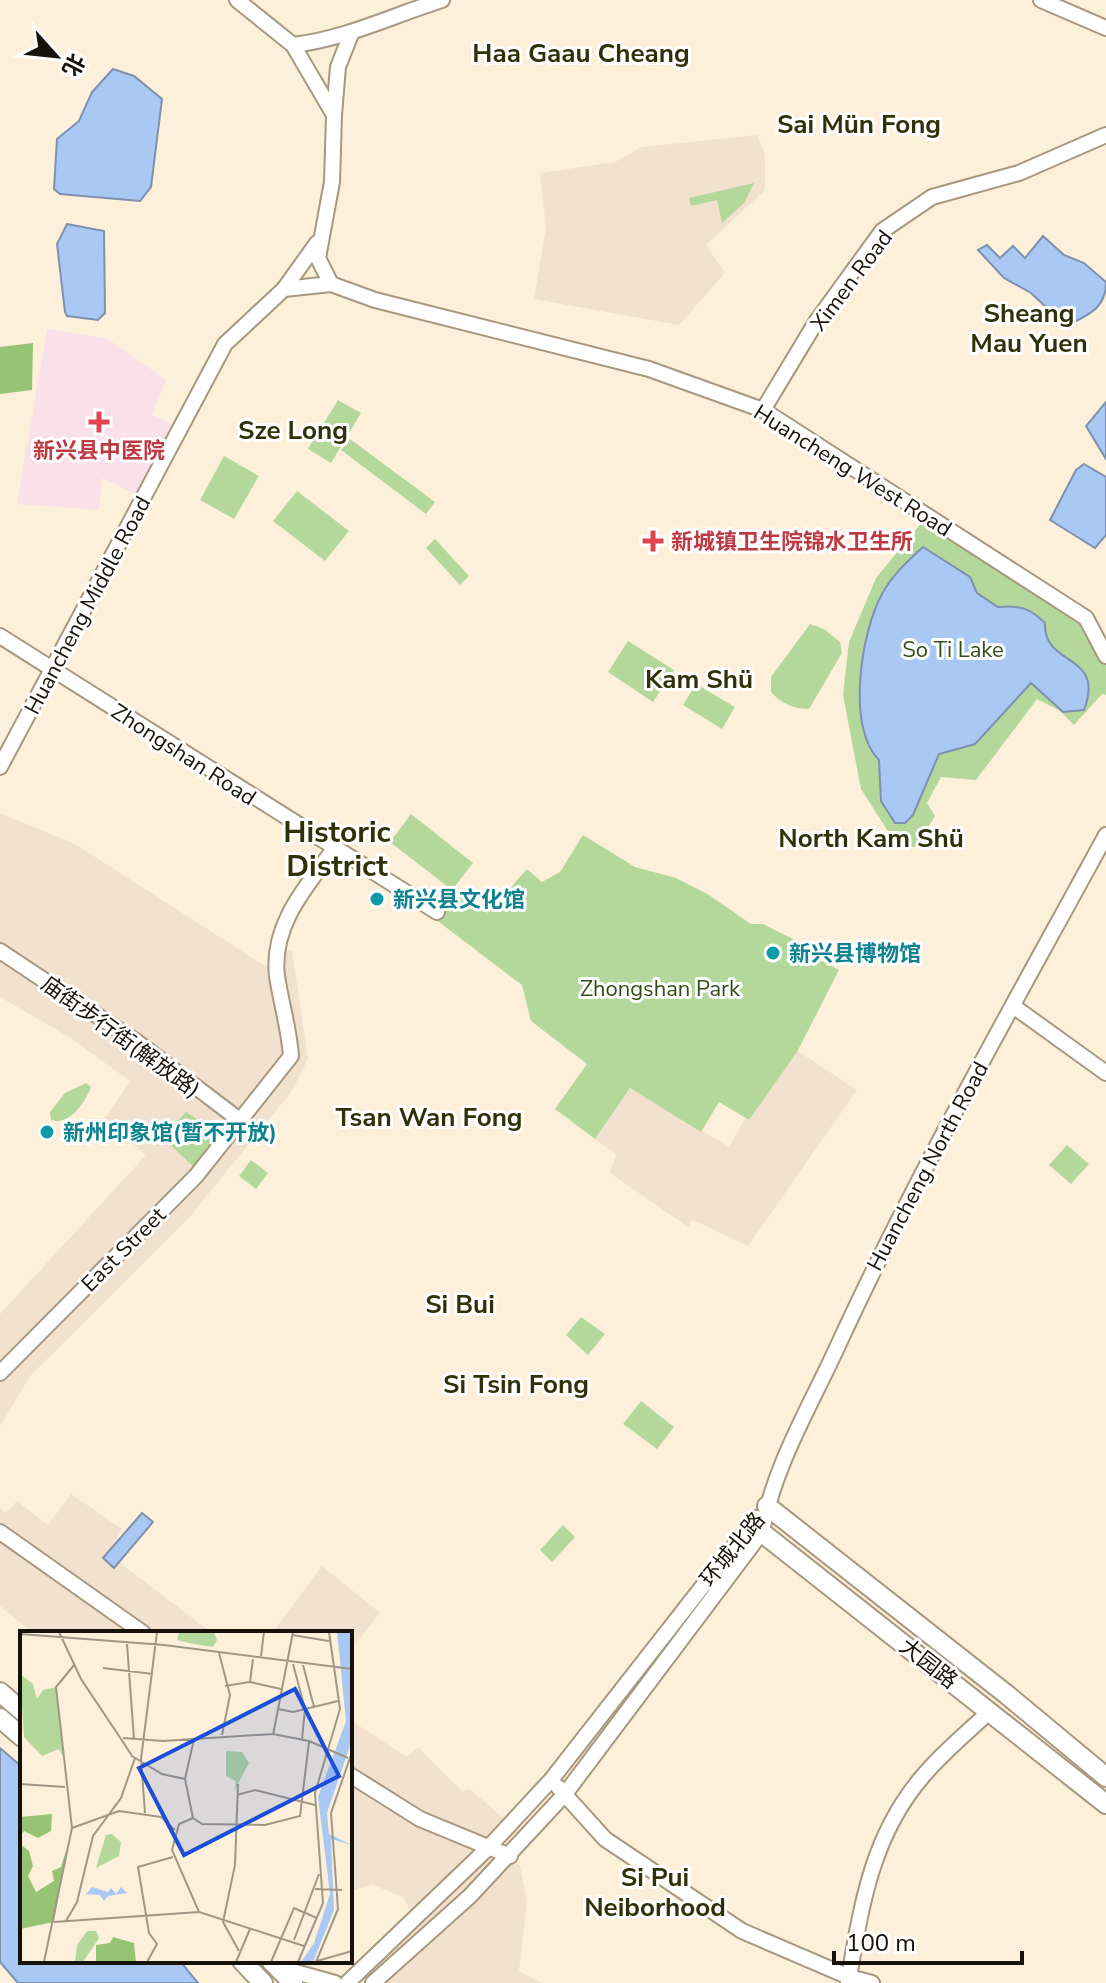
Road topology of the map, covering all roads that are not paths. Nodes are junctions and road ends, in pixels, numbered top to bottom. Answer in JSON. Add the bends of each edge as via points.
{"nodes":[{"id":1,"x":237,"y":0,"type":"edge"},
{"id":2,"x":442,"y":0,"type":"edge"},
{"id":3,"x":1041,"y":0,"type":"edge"},
{"id":4,"x":1106,"y":28,"type":"edge"},
{"id":5,"x":351,"y":34,"type":"junction"},
{"id":6,"x":293,"y":45,"type":"junction"},
{"id":7,"x":334,"y":115,"type":"junction"},
{"id":8,"x":1106,"y":135,"type":"edge"},
{"id":9,"x":319,"y":239,"type":"junction"},
{"id":10,"x":331,"y":284,"type":"junction"},
{"id":11,"x":284,"y":289,"type":"junction"},
{"id":12,"x":763,"y":410,"type":"junction"},
{"id":13,"x":1086,"y":618,"type":"junction"},
{"id":14,"x":1106,"y":623,"type":"edge"},
{"id":15,"x":0,"y":636,"type":"edge"},
{"id":16,"x":1106,"y":656,"type":"edge"},
{"id":17,"x":54,"y":671,"type":"junction"},
{"id":18,"x":0,"y":767,"type":"edge"},
{"id":19,"x":1106,"y":835,"type":"edge"},
{"id":20,"x":334,"y":849,"type":"junction"},
{"id":21,"x":437,"y":912,"type":"dead end"},
{"id":22,"x":0,"y":951,"type":"edge"},
{"id":23,"x":1013,"y":1006,"type":"junction"},
{"id":24,"x":1106,"y":1073,"type":"edge"},
{"id":25,"x":242,"y":1122,"type":"junction"},
{"id":26,"x":0,"y":1373,"type":"edge"},
{"id":27,"x":767,"y":1506,"type":"junction"},
{"id":28,"x":757,"y":1528,"type":"junction"},
{"id":29,"x":0,"y":1532,"type":"edge"},
{"id":30,"x":140,"y":1631,"type":"edge"},
{"id":31,"x":0,"y":1692,"type":"edge"},
{"id":32,"x":20,"y":1709,"type":"edge"},
{"id":33,"x":990,"y":1711,"type":"junction"},
{"id":34,"x":0,"y":1718,"type":"edge"},
{"id":35,"x":20,"y":1735,"type":"edge"},
{"id":36,"x":352,"y":1776,"type":"edge"},
{"id":37,"x":1106,"y":1777,"type":"edge"},
{"id":38,"x":551,"y":1780,"type":"junction"},
{"id":39,"x":565,"y":1794,"type":"junction"},
{"id":40,"x":1106,"y":1804,"type":"edge"},
{"id":41,"x":510,"y":1824,"type":"junction"},
{"id":42,"x":465,"y":1838,"type":"junction"},
{"id":43,"x":488,"y":1848,"type":"junction"},
{"id":44,"x":510,"y":1856,"type":"junction"},
{"id":45,"x":459,"y":1875,"type":"junction"},
{"id":46,"x":244,"y":1963,"type":"edge"},
{"id":47,"x":273,"y":1963,"type":"edge"},
{"id":48,"x":849,"y":1980,"type":"edge"},
{"id":49,"x":377,"y":1981,"type":"edge"},
{"id":50,"x":263,"y":1983,"type":"edge"},
{"id":51,"x":293,"y":1983,"type":"edge"},
{"id":52,"x":343,"y":1983,"type":"edge"},
{"id":53,"x":872,"y":1983,"type":"edge"}],
"edges":[{"from":1,"to":6,"type":"street"},
{"from":2,"to":5,"type":"street"},
{"from":3,"to":4,"type":"street"},
{"from":5,"to":6,"type":"street"},
{"from":5,"to":7,"type":"street","via":[[338,67]]},
{"from":6,"to":7,"type":"street"},
{"from":7,"to":9,"type":"street","via":[[332,182]]},
{"from":8,"to":12,"type":"street","name":"Ximen Road","via":[[1019,173],[932,197],[882,231],[816,322]]},
{"from":9,"to":10,"type":"street","via":[[318,258]]},
{"from":9,"to":11,"type":"street","name":"Huancheng Middle Road"},
{"from":10,"to":11,"type":"street"},
{"from":10,"to":12,"type":"street","name":"Huancheng West Road","via":[[375,300],[649,369]]},
{"from":11,"to":17,"type":"street","name":"Huancheng Middle Road","via":[[225,344]]},
{"from":12,"to":13,"type":"street","name":"Huancheng West Road"},
{"from":13,"to":14,"type":"street"},
{"from":13,"to":16,"type":"street","name":"Huancheng West Road"},
{"from":15,"to":17,"type":"street","name":"Zhongshan Road"},
{"from":17,"to":18,"type":"street","name":"Huancheng Middle Road"},
{"from":17,"to":20,"type":"street","name":"Zhongshan Road"},
{"from":19,"to":23,"type":"street","name":"Huancheng North Road"},
{"from":20,"to":21,"type":"street","name":"Zhongshan Road"},
{"from":20,"to":25,"type":"street","name":"East Street","via":[[294,903],[277,943],[291,1056]]},
{"from":22,"to":25,"type":"street","name":"庙街步行街(解放路)","via":[[137,1042]]},
{"from":23,"to":24,"type":"street"},
{"from":23,"to":27,"type":"street","name":"Huancheng North Road","via":[[891,1228]]},
{"from":25,"to":26,"type":"street","name":"East Street","via":[[196,1176]]},
{"from":27,"to":28,"type":"street","name":"环城北路"},
{"from":27,"to":37,"type":"main road","name":"大园路"},
{"from":28,"to":33,"type":"main road","name":"大园路"},
{"from":28,"to":38,"type":"street","name":"环城北路"},
{"from":28,"to":39,"type":"street","name":"环城北路"},
{"from":29,"to":30,"type":"street"},
{"from":31,"to":32,"type":"main road"},
{"from":33,"to":40,"type":"main road","name":"大园路"},
{"from":33,"to":48,"type":"street","via":[[922,1776],[881,1842],[858,1913]]},
{"from":34,"to":35,"type":"main road"},
{"from":36,"to":42,"type":"street","via":[[420,1819]]},
{"from":38,"to":39,"type":"street"},
{"from":38,"to":41,"type":"street","name":"环城北路"},
{"from":39,"to":44,"type":"street","name":"环城北路"},
{"from":39,"to":48,"type":"street","via":[[605,1839],[742,1931]]},
{"from":41,"to":42,"type":"street","via":[[493,1836]]},
{"from":41,"to":43,"type":"street","name":"环城北路"},
{"from":42,"to":43,"type":"street"},
{"from":42,"to":45,"type":"street","via":[[472,1851]]},
{"from":43,"to":44,"type":"street"},
{"from":43,"to":45,"type":"street","name":"环城北路"},
{"from":44,"to":49,"type":"street","name":"环城北路"},
{"from":45,"to":52,"type":"street","name":"环城北路"},
{"from":46,"to":50,"type":"main road"},
{"from":47,"to":51,"type":"main road"},
{"from":47,"to":52,"type":"street"},
{"from":48,"to":53,"type":"street"}]}
